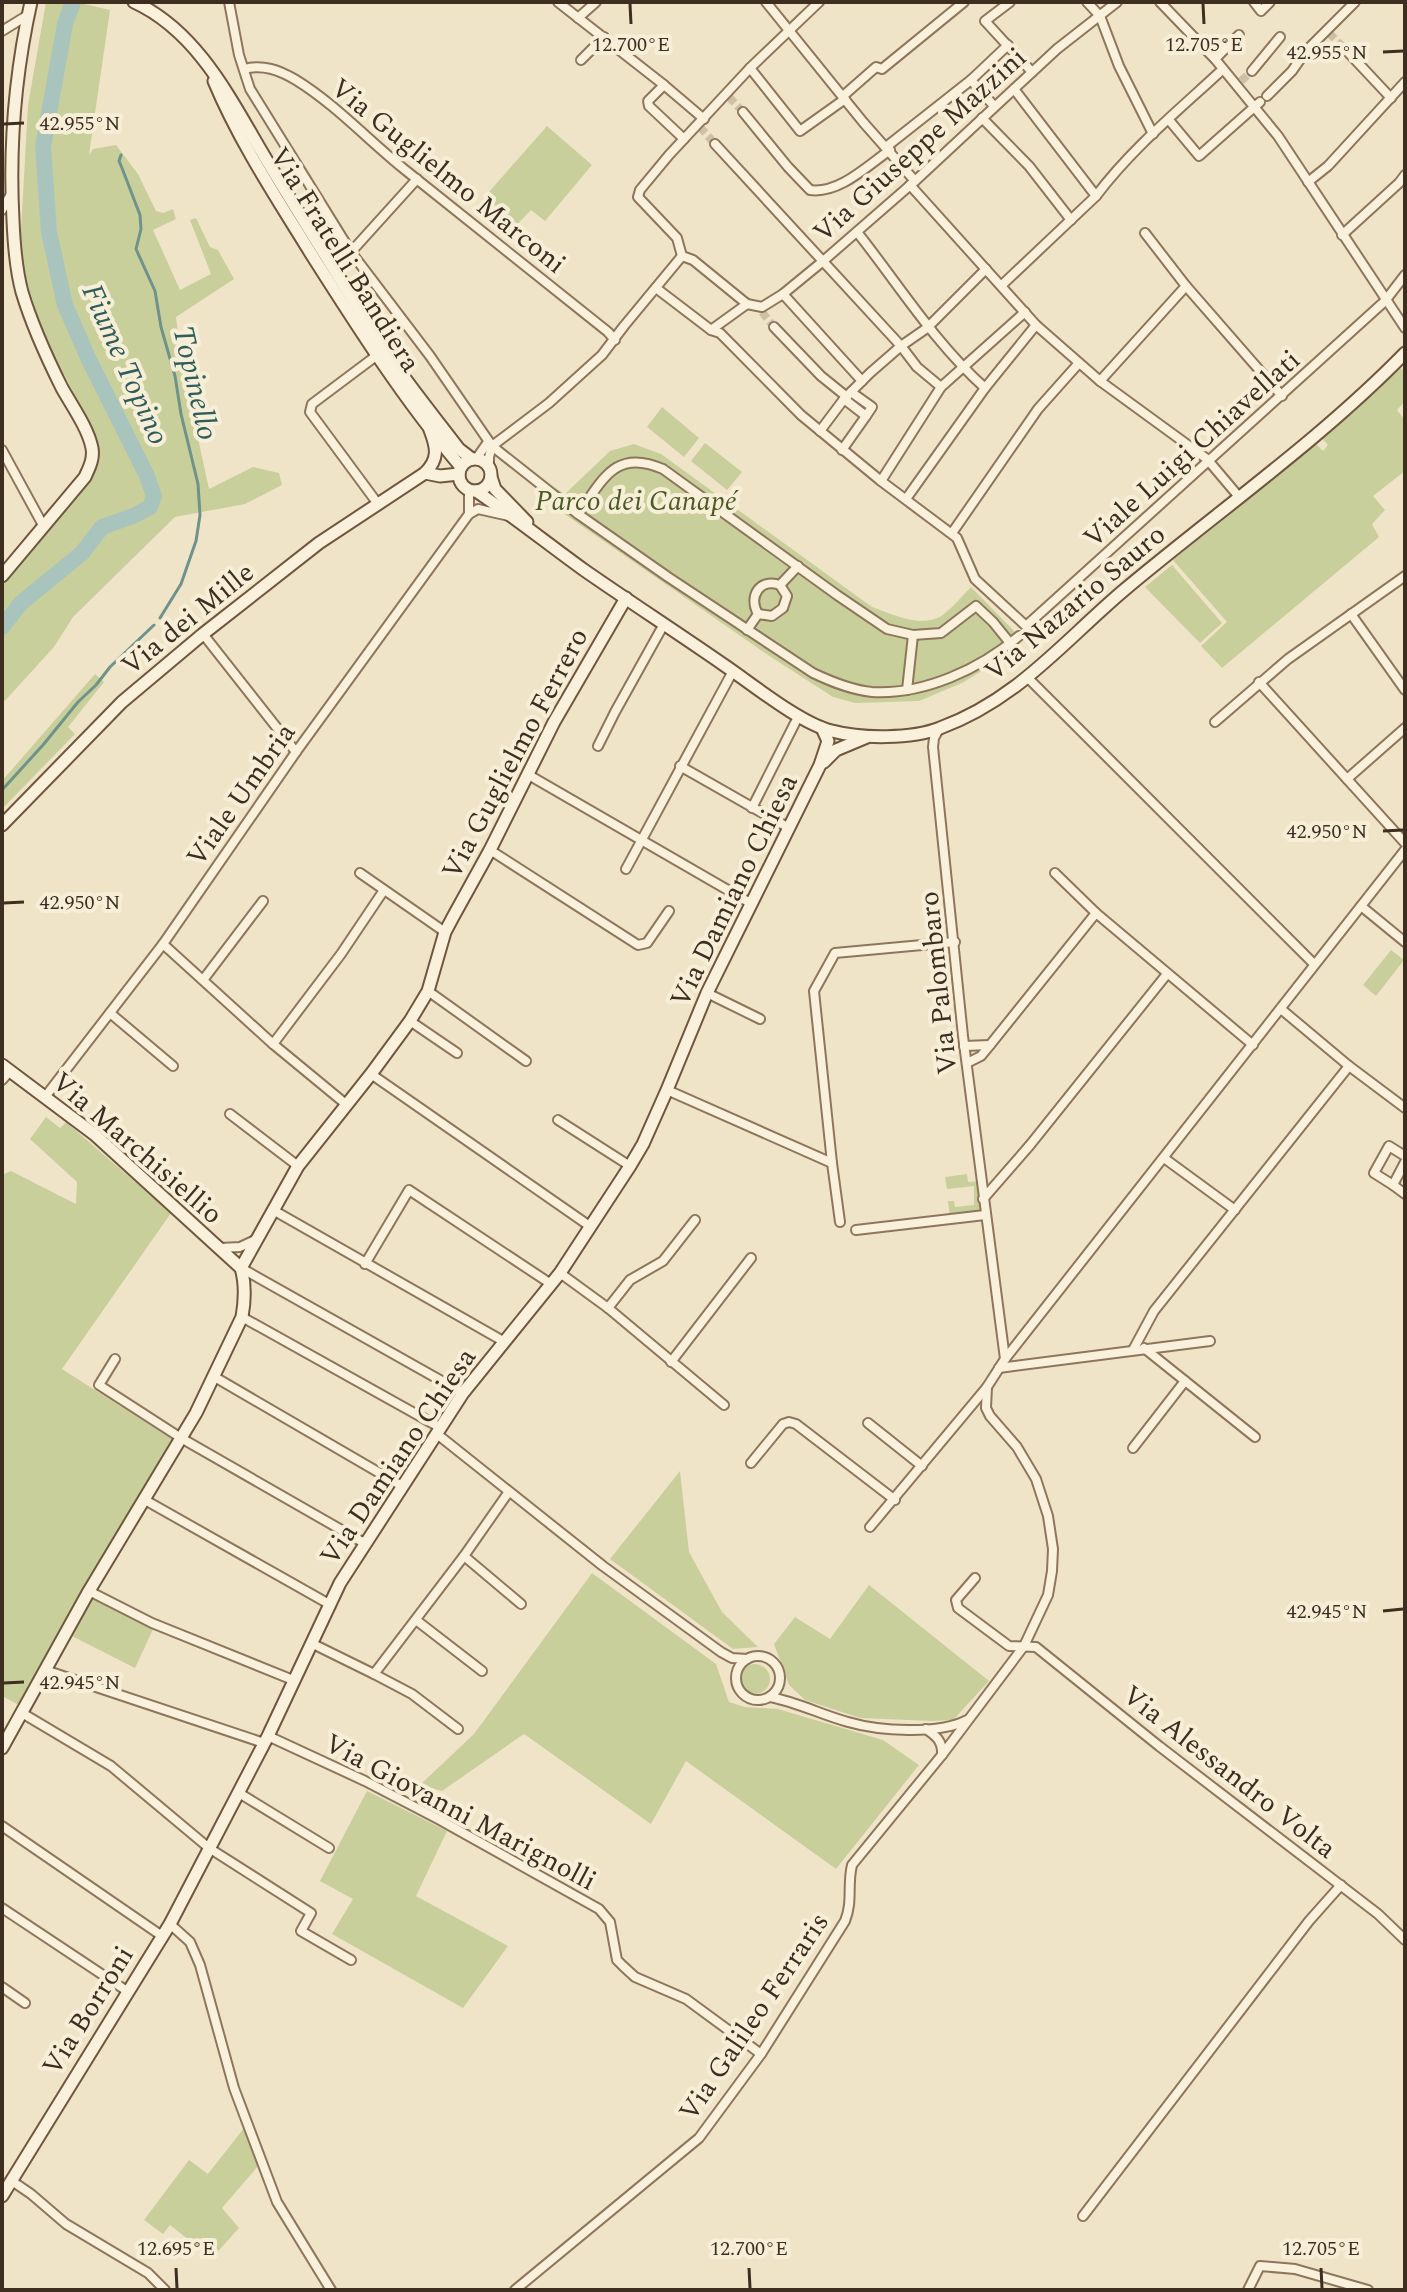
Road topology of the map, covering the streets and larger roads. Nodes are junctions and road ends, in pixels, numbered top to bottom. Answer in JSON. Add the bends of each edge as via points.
{"nodes":[{"id":1,"x":31,"y":2,"type":"edge"},
{"id":2,"x":134,"y":2,"type":"edge"},
{"id":3,"x":229,"y":2,"type":"edge"},
{"id":4,"x":558,"y":2,"type":"edge"},
{"id":5,"x":596,"y":2,"type":"edge"},
{"id":6,"x":766,"y":2,"type":"edge"},
{"id":7,"x":819,"y":2,"type":"edge"},
{"id":8,"x":964,"y":2,"type":"edge"},
{"id":9,"x":1010,"y":2,"type":"edge"},
{"id":10,"x":1087,"y":2,"type":"edge"},
{"id":11,"x":1117,"y":2,"type":"edge"},
{"id":12,"x":1160,"y":2,"type":"edge"},
{"id":13,"x":1254,"y":2,"type":"edge"},
{"id":14,"x":1270,"y":2,"type":"edge"},
{"id":15,"x":1355,"y":2,"type":"edge"},
{"id":16,"x":28,"y":15,"type":"junction"},
{"id":17,"x":1100,"y":16,"type":"junction"},
{"id":18,"x":578,"y":18,"type":"junction"},
{"id":19,"x":2,"y":31,"type":"edge"},
{"id":20,"x":790,"y":31,"type":"junction"},
{"id":21,"x":1239,"y":35,"type":"dead end"},
{"id":22,"x":604,"y":37,"type":"junction"},
{"id":23,"x":1280,"y":37,"type":"dead end"},
{"id":24,"x":1008,"y":45,"type":"junction"},
{"id":25,"x":1346,"y":50,"type":"tunnel mouth"},
{"id":26,"x":1215,"y":59,"type":"junction"},
{"id":27,"x":581,"y":60,"type":"dead end"},
{"id":28,"x":207,"y":67,"type":"junction"},
{"id":29,"x":750,"y":68,"type":"junction"},
{"id":30,"x":244,"y":69,"type":"junction"},
{"id":31,"x":1223,"y":69,"type":"junction"},
{"id":32,"x":1252,"y":71,"type":"tunnel mouth"},
{"id":33,"x":1032,"y":72,"type":"junction"},
{"id":34,"x":971,"y":80,"type":"junction"},
{"id":35,"x":1405,"y":82,"type":"edge"},
{"id":36,"x":664,"y":85,"type":"junction"},
{"id":37,"x":1014,"y":89,"type":"junction"},
{"id":38,"x":844,"y":97,"type":"junction"},
{"id":39,"x":1391,"y":98,"type":"junction"},
{"id":40,"x":1260,"y":101,"type":"junction"},
{"id":41,"x":994,"y":106,"type":"junction"},
{"id":42,"x":743,"y":112,"type":"tunnel mouth"},
{"id":43,"x":982,"y":118,"type":"junction"},
{"id":44,"x":1169,"y":120,"type":"junction"},
{"id":45,"x":701,"y":124,"type":"junction"},
{"id":46,"x":1153,"y":134,"type":"junction"},
{"id":47,"x":684,"y":139,"type":"junction"},
{"id":48,"x":715,"y":144,"type":"tunnel mouth"},
{"id":49,"x":888,"y":148,"type":"junction"},
{"id":50,"x":1405,"y":175,"type":"edge"},
{"id":51,"x":417,"y":179,"type":"junction"},
{"id":52,"x":1308,"y":182,"type":"junction"},
{"id":53,"x":912,"y":183,"type":"junction"},
{"id":54,"x":11,"y":194,"type":"junction"},
{"id":55,"x":1096,"y":196,"type":"junction"},
{"id":56,"x":2,"y":210,"type":"edge"},
{"id":57,"x":1071,"y":220,"type":"junction"},
{"id":58,"x":857,"y":232,"type":"junction"},
{"id":59,"x":1145,"y":233,"type":"dead end"},
{"id":60,"x":1342,"y":235,"type":"junction"},
{"id":61,"x":351,"y":252,"type":"junction"},
{"id":62,"x":682,"y":256,"type":"junction"},
{"id":63,"x":822,"y":262,"type":"junction"},
{"id":64,"x":986,"y":269,"type":"junction"},
{"id":65,"x":1405,"y":275,"type":"edge"},
{"id":66,"x":1002,"y":285,"type":"junction"},
{"id":67,"x":1186,"y":286,"type":"junction"},
{"id":68,"x":656,"y":288,"type":"junction"},
{"id":69,"x":783,"y":294,"type":"junction"},
{"id":70,"x":1385,"y":301,"type":"junction"},
{"id":71,"x":755,"y":307,"type":"junction"},
{"id":72,"x":1025,"y":312,"type":"junction"},
{"id":73,"x":1036,"y":325,"type":"junction"},
{"id":74,"x":774,"y":327,"type":"tunnel mouth"},
{"id":75,"x":927,"y":328,"type":"junction"},
{"id":76,"x":1405,"y":328,"type":"edge"},
{"id":77,"x":711,"y":330,"type":"junction"},
{"id":78,"x":615,"y":340,"type":"junction"},
{"id":79,"x":901,"y":346,"type":"junction"},
{"id":80,"x":376,"y":356,"type":"junction"},
{"id":81,"x":1402,"y":356,"type":"edge"},
{"id":82,"x":1079,"y":363,"type":"junction"},
{"id":83,"x":962,"y":367,"type":"junction"},
{"id":84,"x":862,"y":381,"type":"junction"},
{"id":85,"x":1100,"y":381,"type":"junction"},
{"id":86,"x":941,"y":387,"type":"junction"},
{"id":87,"x":985,"y":388,"type":"junction"},
{"id":88,"x":848,"y":396,"type":"junction"},
{"id":89,"x":1282,"y":396,"type":"junction"},
{"id":90,"x":430,"y":430,"type":"junction"},
{"id":91,"x":820,"y":431,"type":"junction"},
{"id":92,"x":490,"y":444,"type":"junction"},
{"id":93,"x":2,"y":450,"type":"edge"},
{"id":94,"x":842,"y":450,"type":"junction"},
{"id":95,"x":474,"y":459,"type":"junction"},
{"id":96,"x":1209,"y":461,"type":"junction"},
{"id":97,"x":460,"y":471,"type":"junction"},
{"id":98,"x":490,"y":472,"type":"junction"},
{"id":99,"x":425,"y":473,"type":"junction"},
{"id":100,"x":881,"y":481,"type":"junction"},
{"id":101,"x":472,"y":491,"type":"junction"},
{"id":102,"x":1240,"y":498,"type":"junction"},
{"id":103,"x":906,"y":499,"type":"junction"},
{"id":104,"x":378,"y":504,"type":"junction"},
{"id":105,"x":469,"y":514,"type":"junction"},
{"id":106,"x":578,"y":514,"type":"junction"},
{"id":107,"x":509,"y":516,"type":"junction"},
{"id":108,"x":44,"y":527,"type":"junction"},
{"id":109,"x":952,"y":533,"type":"junction"},
{"id":110,"x":540,"y":538,"type":"junction"},
{"id":111,"x":798,"y":566,"type":"junction"},
{"id":112,"x":2,"y":576,"type":"edge"},
{"id":113,"x":1405,"y":576,"type":"edge"},
{"id":114,"x":780,"y":585,"type":"junction"},
{"id":115,"x":626,"y":598,"type":"junction"},
{"id":116,"x":758,"y":614,"type":"junction"},
{"id":117,"x":1351,"y":614,"type":"junction"},
{"id":118,"x":664,"y":624,"type":"junction"},
{"id":119,"x":747,"y":630,"type":"junction"},
{"id":120,"x":203,"y":634,"type":"junction"},
{"id":121,"x":913,"y":635,"type":"junction"},
{"id":122,"x":1019,"y":636,"type":"dead end"},
{"id":123,"x":1010,"y":643,"type":"junction"},
{"id":124,"x":733,"y":671,"type":"junction"},
{"id":125,"x":1028,"y":678,"type":"junction"},
{"id":126,"x":1259,"y":682,"type":"junction"},
{"id":127,"x":907,"y":690,"type":"junction"},
{"id":128,"x":1405,"y":690,"type":"edge"},
{"id":129,"x":799,"y":715,"type":"junction"},
{"id":130,"x":1215,"y":722,"type":"dead end"},
{"id":131,"x":822,"y":728,"type":"junction"},
{"id":132,"x":1405,"y":728,"type":"edge"},
{"id":133,"x":939,"y":729,"type":"junction"},
{"id":134,"x":917,"y":734,"type":"junction"},
{"id":135,"x":870,"y":736,"type":"junction"},
{"id":136,"x":598,"y":746,"type":"dead end"},
{"id":137,"x":933,"y":747,"type":"junction"},
{"id":138,"x":296,"y":752,"type":"junction"},
{"id":139,"x":820,"y":765,"type":"junction"},
{"id":140,"x":680,"y":766,"type":"junction"},
{"id":141,"x":527,"y":774,"type":"junction"},
{"id":142,"x":1347,"y":779,"type":"junction"},
{"id":143,"x":752,"y":808,"type":"junction"},
{"id":144,"x":2,"y":825,"type":"edge"},
{"id":145,"x":789,"y":828,"type":"junction"},
{"id":146,"x":641,"y":840,"type":"junction"},
{"id":147,"x":1405,"y":843,"type":"edge"},
{"id":148,"x":490,"y":850,"type":"junction"},
{"id":149,"x":1405,"y":851,"type":"edge"},
{"id":150,"x":626,"y":869,"type":"dead end"},
{"id":151,"x":360,"y":873,"type":"dead end"},
{"id":152,"x":1055,"y":873,"type":"dead end"},
{"id":153,"x":384,"y":890,"type":"junction"},
{"id":154,"x":263,"y":901,"type":"dead end"},
{"id":155,"x":752,"y":904,"type":"junction"},
{"id":156,"x":1361,"y":906,"type":"junction"},
{"id":157,"x":669,"y":911,"type":"dead end"},
{"id":158,"x":1096,"y":913,"type":"junction"},
{"id":159,"x":445,"y":932,"type":"junction"},
{"id":160,"x":955,"y":942,"type":"junction"},
{"id":161,"x":1405,"y":942,"type":"edge"},
{"id":162,"x":163,"y":944,"type":"junction"},
{"id":163,"x":1314,"y":964,"type":"junction"},
{"id":164,"x":1167,"y":974,"type":"junction"},
{"id":165,"x":203,"y":980,"type":"junction"},
{"id":166,"x":428,"y":991,"type":"junction"},
{"id":167,"x":707,"y":993,"type":"junction"},
{"id":168,"x":1281,"y":1009,"type":"junction"},
{"id":169,"x":110,"y":1013,"type":"junction"},
{"id":170,"x":760,"y":1019,"type":"dead end"},
{"id":171,"x":410,"y":1021,"type":"junction"},
{"id":172,"x":273,"y":1044,"type":"junction"},
{"id":173,"x":990,"y":1045,"type":"junction"},
{"id":174,"x":1253,"y":1045,"type":"junction"},
{"id":175,"x":964,"y":1046,"type":"junction"},
{"id":176,"x":457,"y":1053,"type":"dead end"},
{"id":177,"x":526,"y":1061,"type":"dead end"},
{"id":178,"x":967,"y":1063,"type":"junction"},
{"id":179,"x":173,"y":1066,"type":"dead end"},
{"id":180,"x":1349,"y":1066,"type":"junction"},
{"id":181,"x":5,"y":1072,"type":"edge"},
{"id":182,"x":371,"y":1074,"type":"junction"},
{"id":183,"x":667,"y":1090,"type":"junction"},
{"id":184,"x":45,"y":1097,"type":"junction"},
{"id":185,"x":347,"y":1105,"type":"junction"},
{"id":186,"x":1405,"y":1108,"type":"edge"},
{"id":187,"x":230,"y":1114,"type":"dead end"},
{"id":188,"x":558,"y":1120,"type":"dead end"},
{"id":189,"x":1164,"y":1158,"type":"junction"},
{"id":190,"x":1405,"y":1159,"type":"edge"},
{"id":191,"x":832,"y":1163,"type":"junction"},
{"id":192,"x":298,"y":1166,"type":"junction"},
{"id":193,"x":630,"y":1166,"type":"junction"},
{"id":194,"x":1393,"y":1185,"type":"junction"},
{"id":195,"x":1405,"y":1194,"type":"edge"},
{"id":196,"x":983,"y":1199,"type":"junction"},
{"id":197,"x":273,"y":1210,"type":"junction"},
{"id":198,"x":1235,"y":1210,"type":"junction"},
{"id":199,"x":985,"y":1215,"type":"junction"},
{"id":200,"x":695,"y":1220,"type":"dead end"},
{"id":201,"x":840,"y":1222,"type":"dead end"},
{"id":202,"x":591,"y":1227,"type":"junction"},
{"id":203,"x":856,"y":1230,"type":"dead end"},
{"id":204,"x":256,"y":1240,"type":"junction"},
{"id":205,"x":220,"y":1248,"type":"junction"},
{"id":206,"x":751,"y":1258,"type":"dead end"},
{"id":207,"x":365,"y":1264,"type":"junction"},
{"id":208,"x":241,"y":1268,"type":"junction"},
{"id":209,"x":560,"y":1273,"type":"junction"},
{"id":210,"x":551,"y":1284,"type":"junction"},
{"id":211,"x":608,"y":1308,"type":"junction"},
{"id":212,"x":242,"y":1317,"type":"junction"},
{"id":213,"x":503,"y":1341,"type":"junction"},
{"id":214,"x":1210,"y":1341,"type":"dead end"},
{"id":215,"x":1144,"y":1348,"type":"junction"},
{"id":216,"x":1133,"y":1350,"type":"junction"},
{"id":217,"x":115,"y":1359,"type":"dead end"},
{"id":218,"x":1005,"y":1359,"type":"junction"},
{"id":219,"x":671,"y":1362,"type":"junction"},
{"id":220,"x":999,"y":1368,"type":"junction"},
{"id":221,"x":213,"y":1376,"type":"junction"},
{"id":222,"x":1185,"y":1381,"type":"junction"},
{"id":223,"x":987,"y":1387,"type":"junction"},
{"id":224,"x":463,"y":1393,"type":"junction"},
{"id":225,"x":724,"y":1405,"type":"dead end"},
{"id":226,"x":868,"y":1423,"type":"dead end"},
{"id":227,"x":439,"y":1431,"type":"junction"},
{"id":228,"x":1255,"y":1437,"type":"dead end"},
{"id":229,"x":181,"y":1438,"type":"junction"},
{"id":230,"x":1133,"y":1448,"type":"dead end"},
{"id":231,"x":751,"y":1463,"type":"dead end"},
{"id":232,"x":922,"y":1466,"type":"junction"},
{"id":233,"x":402,"y":1486,"type":"junction"},
{"id":234,"x":508,"y":1493,"type":"junction"},
{"id":235,"x":145,"y":1500,"type":"junction"},
{"id":236,"x":895,"y":1500,"type":"junction"},
{"id":237,"x":870,"y":1527,"type":"dead end"},
{"id":238,"x":366,"y":1544,"type":"junction"},
{"id":239,"x":464,"y":1556,"type":"junction"},
{"id":240,"x":975,"y":1578,"type":"dead end"},
{"id":241,"x":89,"y":1591,"type":"junction"},
{"id":242,"x":329,"y":1604,"type":"junction"},
{"id":243,"x":521,"y":1604,"type":"dead end"},
{"id":244,"x":416,"y":1620,"type":"junction"},
{"id":245,"x":311,"y":1643,"type":"junction"},
{"id":246,"x":1024,"y":1646,"type":"junction"},
{"id":247,"x":721,"y":1652,"type":"junction"},
{"id":248,"x":747,"y":1659,"type":"junction"},
{"id":249,"x":45,"y":1670,"type":"junction"},
{"id":250,"x":482,"y":1671,"type":"dead end"},
{"id":251,"x":374,"y":1674,"type":"junction"},
{"id":252,"x":736,"y":1678,"type":"junction"},
{"id":253,"x":293,"y":1680,"type":"junction"},
{"id":254,"x":780,"y":1682,"type":"junction"},
{"id":255,"x":770,"y":1697,"type":"junction"},
{"id":256,"x":799,"y":1705,"type":"junction"},
{"id":257,"x":22,"y":1713,"type":"junction"},
{"id":258,"x":971,"y":1718,"type":"junction"},
{"id":259,"x":944,"y":1728,"type":"junction"},
{"id":260,"x":458,"y":1729,"type":"dead end"},
{"id":261,"x":926,"y":1729,"type":"junction"},
{"id":262,"x":266,"y":1740,"type":"junction"},
{"id":263,"x":940,"y":1740,"type":"junction"},
{"id":264,"x":953,"y":1741,"type":"junction"},
{"id":265,"x":2,"y":1748,"type":"edge"},
{"id":266,"x":942,"y":1755,"type":"junction"},
{"id":267,"x":239,"y":1793,"type":"junction"},
{"id":268,"x":2,"y":1826,"type":"edge"},
{"id":269,"x":209,"y":1848,"type":"junction"},
{"id":270,"x":329,"y":1848,"type":"dead end"},
{"id":271,"x":1341,"y":1885,"type":"junction"},
{"id":272,"x":2,"y":1908,"type":"edge"},
{"id":273,"x":170,"y":1924,"type":"junction"},
{"id":274,"x":162,"y":1936,"type":"junction"},
{"id":275,"x":1405,"y":1940,"type":"edge"},
{"id":276,"x":351,"y":1960,"type":"dead end"},
{"id":277,"x":2,"y":1987,"type":"edge"},
{"id":278,"x":127,"y":1991,"type":"junction"},
{"id":279,"x":25,"y":2003,"type":"dead end"},
{"id":280,"x":761,"y":2054,"type":"junction"},
{"id":281,"x":12,"y":2181,"type":"junction"},
{"id":282,"x":2,"y":2196,"type":"edge"},
{"id":283,"x":1083,"y":2216,"type":"dead end"},
{"id":284,"x":165,"y":2290,"type":"edge"},
{"id":285,"x":331,"y":2290,"type":"edge"},
{"id":286,"x":515,"y":2290,"type":"edge"},
{"id":287,"x":1248,"y":2290,"type":"edge"},
{"id":288,"x":1368,"y":2290,"type":"edge"}],
"edges":[{"from":1,"to":16,"type":"street"},
{"from":2,"to":28,"type":"street","name":"Via Fratelli Bandiera","via":[[171,24]]},
{"from":3,"to":30,"type":"street"},
{"from":4,"to":18,"type":"street"},
{"from":5,"to":18,"type":"street"},
{"from":6,"to":20,"type":"street"},
{"from":7,"to":20,"type":"street"},
{"from":8,"to":38,"type":"street"},
{"from":9,"to":24,"type":"street","via":[[985,21]]},
{"from":10,"to":17,"type":"street"},
{"from":11,"to":17,"type":"street","name":"Via Giuseppe Mazzini"},
{"from":12,"to":26,"type":"street"},
{"from":13,"to":14,"type":"street","via":[[1261,11]]},
{"from":15,"to":40,"type":"street"},
{"from":16,"to":19,"type":"street"},
{"from":16,"to":54,"type":"street","via":[[12,127]]},
{"from":17,"to":33,"type":"street","name":"Via Giuseppe Mazzini"},
{"from":17,"to":46,"type":"street"},
{"from":18,"to":22,"type":"street"},
{"from":20,"to":29,"type":"street"},
{"from":20,"to":38,"type":"street"},
{"from":21,"to":26,"type":"street"},
{"from":22,"to":27,"type":"street"},
{"from":22,"to":36,"type":"street"},
{"from":23,"to":32,"type":"street"},
{"from":24,"to":33,"type":"street"},
{"from":24,"to":34,"type":"street"},
{"from":25,"to":39,"type":"street"},
{"from":26,"to":31,"type":"street"},
{"from":28,"to":80,"type":"street","name":"Via Fratelli Bandiera","via":[[268,184]]},
{"from":28,"to":95,"type":"street","name":"Via Fratelli Bandiera","via":[[231,97],[385,350],[459,449]]},
{"from":29,"to":38,"type":"street","via":[[800,131]]},
{"from":29,"to":45,"type":"street"},
{"from":30,"to":51,"type":"street","name":"Via Guglielmo Marconi","via":[[266,66],[296,80]]},
{"from":30,"to":61,"type":"street","via":[[250,89]]},
{"from":31,"to":40,"type":"street"},
{"from":31,"to":44,"type":"street"},
{"from":33,"to":37,"type":"street","name":"Via Giuseppe Mazzini"},
{"from":34,"to":41,"type":"street"},
{"from":34,"to":49,"type":"street"},
{"from":35,"to":39,"type":"street"},
{"from":36,"to":45,"type":"street"},
{"from":36,"to":47,"type":"street","via":[[649,106]]},
{"from":37,"to":41,"type":"street","name":"Via Giuseppe Mazzini"},
{"from":37,"to":55,"type":"street"},
{"from":38,"to":49,"type":"street"},
{"from":39,"to":52,"type":"street"},
{"from":40,"to":44,"type":"street","via":[[1199,156]]},
{"from":40,"to":52,"type":"street"},
{"from":41,"to":43,"type":"street","name":"Via Giuseppe Mazzini"},
{"from":42,"to":49,"type":"street","via":[[814,191],[837,187]]},
{"from":43,"to":53,"type":"street","name":"Via Giuseppe Mazzini"},
{"from":43,"to":57,"type":"street"},
{"from":44,"to":46,"type":"street"},
{"from":45,"to":47,"type":"street"},
{"from":46,"to":55,"type":"street"},
{"from":47,"to":62,"type":"street","via":[[638,197],[677,238]]},
{"from":48,"to":63,"type":"street"},
{"from":49,"to":53,"type":"street"},
{"from":50,"to":60,"type":"street"},
{"from":51,"to":61,"type":"street"},
{"from":51,"to":78,"type":"street","name":"Via Guglielmo Marconi"},
{"from":52,"to":60,"type":"street"},
{"from":53,"to":58,"type":"street","name":"Via Giuseppe Mazzini"},
{"from":53,"to":64,"type":"street"},
{"from":54,"to":56,"type":"street"},
{"from":54,"to":108,"type":"street","via":[[22,292],[92,448],[85,477]]},
{"from":55,"to":57,"type":"street"},
{"from":57,"to":66,"type":"street"},
{"from":58,"to":63,"type":"street","name":"Via Giuseppe Mazzini"},
{"from":58,"to":75,"type":"street"},
{"from":59,"to":67,"type":"street"},
{"from":60,"to":70,"type":"street"},
{"from":61,"to":92,"type":"street"},
{"from":62,"to":68,"type":"street"},
{"from":62,"to":71,"type":"street"},
{"from":63,"to":69,"type":"street","name":"Via Giuseppe Mazzini"},
{"from":63,"to":79,"type":"street"},
{"from":64,"to":66,"type":"street"},
{"from":64,"to":75,"type":"street"},
{"from":65,"to":70,"type":"street","name":"Viale Luigi Chiavellati"},
{"from":66,"to":72,"type":"street"},
{"from":67,"to":85,"type":"street"},
{"from":67,"to":89,"type":"street"},
{"from":68,"to":77,"type":"street"},
{"from":68,"to":78,"type":"street"},
{"from":69,"to":71,"type":"street","name":"Via Giuseppe Mazzini"},
{"from":69,"to":84,"type":"street"},
{"from":70,"to":76,"type":"street"},
{"from":70,"to":89,"type":"street","name":"Viale Luigi Chiavellati"},
{"from":71,"to":77,"type":"street","name":"Via Giuseppe Mazzini"},
{"from":72,"to":73,"type":"street"},
{"from":72,"to":83,"type":"street"},
{"from":73,"to":82,"type":"street"},
{"from":73,"to":87,"type":"street"},
{"from":74,"to":88,"type":"street"},
{"from":75,"to":79,"type":"street"},
{"from":75,"to":83,"type":"street"},
{"from":77,"to":91,"type":"street"},
{"from":78,"to":92,"type":"street","via":[[549,403]]},
{"from":79,"to":84,"type":"street"},
{"from":79,"to":86,"type":"street"},
{"from":80,"to":90,"type":"street","name":"Via Fratelli Bandiera"},
{"from":80,"to":104,"type":"street","via":[[312,404],[310,412]]},
{"from":81,"to":102,"type":"street","name":"Via Nazario Sauro"},
{"from":82,"to":85,"type":"street"},
{"from":82,"to":109,"type":"street","via":[[1038,409]]},
{"from":83,"to":86,"type":"street"},
{"from":83,"to":87,"type":"street"},
{"from":84,"to":88,"type":"street"},
{"from":85,"to":96,"type":"street"},
{"from":86,"to":100,"type":"street"},
{"from":87,"to":103,"type":"street"},
{"from":88,"to":91,"type":"street"},
{"from":88,"to":94,"type":"street","via":[[866,416]]},
{"from":89,"to":96,"type":"street","name":"Viale Luigi Chiavellati"},
{"from":90,"to":97,"type":"street","name":"Via Fratelli Bandiera"},
{"from":90,"to":99,"type":"street","via":[[436,456]]},
{"from":91,"to":94,"type":"street"},
{"from":92,"to":95,"type":"street"},
{"from":92,"to":98,"type":"street"},
{"from":92,"to":106,"type":"street"},
{"from":93,"to":108,"type":"street"},
{"from":94,"to":100,"type":"street"},
{"from":95,"to":97,"type":"street"},
{"from":95,"to":98,"type":"street","via":[[486,463]]},
{"from":96,"to":102,"type":"street"},
{"from":96,"to":109,"type":"street","name":"Viale Luigi Chiavellati","via":[[1026,626],[975,579]]},
{"from":97,"to":99,"type":"street"},
{"from":97,"to":101,"type":"street","via":[[461,484]]},
{"from":98,"to":101,"type":"street","via":[[488,485]]},
{"from":98,"to":110,"type":"street","name":"Via Nazario Sauro","via":[[495,489]]},
{"from":99,"to":104,"type":"street","name":"Via dei Mille"},
{"from":100,"to":103,"type":"street"},
{"from":101,"to":105,"type":"street"},
{"from":101,"to":107,"type":"street","name":"Via Nazario Sauro"},
{"from":102,"to":125,"type":"street","name":"Via Nazario Sauro","via":[[1121,593]]},
{"from":103,"to":109,"type":"street"},
{"from":104,"to":120,"type":"street","name":"Via dei Mille"},
{"from":105,"to":107,"type":"street","via":[[478,509]]},
{"from":105,"to":138,"type":"street","name":"Viale Umbria"},
{"from":106,"to":111,"type":"street","via":[[608,473],[630,461],[652,464]]},
{"from":106,"to":119,"type":"street"},
{"from":107,"to":110,"type":"street","name":"Via Nazario Sauro"},
{"from":108,"to":112,"type":"street"},
{"from":110,"to":115,"type":"street","name":"Via Nazario Sauro"},
{"from":111,"to":114,"type":"street"},
{"from":111,"to":121,"type":"street","via":[[887,629]]},
{"from":113,"to":117,"type":"street"},
{"from":114,"to":116,"type":"street","via":[[768,583],[755,593]]},
{"from":114,"to":116,"type":"street","via":[[787,596],[783,608],[772,616]]},
{"from":115,"to":118,"type":"street","name":"Via Nazario Sauro"},
{"from":115,"to":141,"type":"street","name":"Via Guglielmo Ferrero"},
{"from":116,"to":119,"type":"street"},
{"from":117,"to":126,"type":"street"},
{"from":117,"to":128,"type":"street"},
{"from":118,"to":124,"type":"street","name":"Via Nazario Sauro"},
{"from":118,"to":136,"type":"street"},
{"from":119,"to":127,"type":"street","via":[[830,682],[870,692]]},
{"from":120,"to":138,"type":"street"},
{"from":120,"to":144,"type":"street","name":"Via dei Mille","via":[[122,702]]},
{"from":121,"to":123,"type":"street","via":[[941,633],[976,606]]},
{"from":121,"to":127,"type":"street"},
{"from":122,"to":123,"type":"street"},
{"from":123,"to":127,"type":"street","via":[[957,674]]},
{"from":124,"to":129,"type":"street","name":"Via Nazario Sauro"},
{"from":124,"to":140,"type":"street"},
{"from":125,"to":133,"type":"street","name":"Via Nazario Sauro"},
{"from":125,"to":163,"type":"street"},
{"from":126,"to":130,"type":"street"},
{"from":126,"to":142,"type":"street"},
{"from":129,"to":131,"type":"street","name":"Via Nazario Sauro"},
{"from":129,"to":143,"type":"street"},
{"from":131,"to":135,"type":"street","name":"Via Nazario Sauro"},
{"from":131,"to":139,"type":"street","name":"Via Damiano Chiesa","via":[[828,741]]},
{"from":132,"to":142,"type":"street"},
{"from":133,"to":134,"type":"street","name":"Via Nazario Sauro"},
{"from":133,"to":137,"type":"street","name":"Via Palombaro"},
{"from":134,"to":135,"type":"street","name":"Via Nazario Sauro"},
{"from":134,"to":137,"type":"street"},
{"from":135,"to":139,"type":"street","name":"Via Damiano Chiesa","via":[[836,750]]},
{"from":137,"to":160,"type":"street","name":"Via Palombaro"},
{"from":138,"to":162,"type":"street","name":"Viale Umbria"},
{"from":139,"to":145,"type":"street","name":"Via Damiano Chiesa"},
{"from":140,"to":143,"type":"street"},
{"from":140,"to":146,"type":"street"},
{"from":141,"to":146,"type":"street"},
{"from":141,"to":148,"type":"street","name":"Via Guglielmo Ferrero"},
{"from":142,"to":147,"type":"street"},
{"from":143,"to":145,"type":"street"},
{"from":145,"to":155,"type":"street","name":"Via Damiano Chiesa"},
{"from":146,"to":150,"type":"street"},
{"from":146,"to":155,"type":"street"},
{"from":148,"to":157,"type":"street","via":[[638,945],[647,943]]},
{"from":148,"to":159,"type":"street","name":"Via Guglielmo Ferrero"},
{"from":149,"to":156,"type":"street"},
{"from":151,"to":153,"type":"street"},
{"from":152,"to":158,"type":"street"},
{"from":153,"to":159,"type":"street"},
{"from":153,"to":172,"type":"street"},
{"from":154,"to":165,"type":"street"},
{"from":155,"to":167,"type":"street","name":"Via Damiano Chiesa"},
{"from":156,"to":161,"type":"street"},
{"from":156,"to":163,"type":"street"},
{"from":158,"to":164,"type":"street"},
{"from":158,"to":173,"type":"street"},
{"from":159,"to":166,"type":"street","name":"Via Guglielmo Ferrero"},
{"from":160,"to":175,"type":"street","name":"Via Palombaro"},
{"from":160,"to":191,"type":"street","via":[[835,953],[814,991]]},
{"from":162,"to":165,"type":"street"},
{"from":162,"to":169,"type":"street","name":"Viale Umbria"},
{"from":163,"to":168,"type":"street"},
{"from":164,"to":174,"type":"street"},
{"from":164,"to":196,"type":"street"},
{"from":165,"to":172,"type":"street"},
{"from":166,"to":171,"type":"street","name":"Via Guglielmo Ferrero"},
{"from":166,"to":177,"type":"street"},
{"from":167,"to":170,"type":"street"},
{"from":167,"to":183,"type":"street","name":"Via Damiano Chiesa"},
{"from":168,"to":174,"type":"street"},
{"from":168,"to":180,"type":"street"},
{"from":169,"to":179,"type":"street"},
{"from":169,"to":184,"type":"street","name":"Viale Umbria"},
{"from":171,"to":176,"type":"street"},
{"from":171,"to":182,"type":"street","name":"Via Guglielmo Ferrero"},
{"from":172,"to":185,"type":"street"},
{"from":173,"to":175,"type":"street"},
{"from":173,"to":178,"type":"street"},
{"from":174,"to":189,"type":"street"},
{"from":175,"to":178,"type":"street","name":"Via Palombaro"},
{"from":178,"to":196,"type":"street","name":"Via Palombaro"},
{"from":180,"to":186,"type":"street"},
{"from":180,"to":198,"type":"street"},
{"from":181,"to":184,"type":"street","name":"Via Marchisiellio"},
{"from":182,"to":185,"type":"street","name":"Via Guglielmo Ferrero"},
{"from":182,"to":202,"type":"street"},
{"from":183,"to":191,"type":"street"},
{"from":183,"to":193,"type":"street","name":"Via Damiano Chiesa"},
{"from":184,"to":205,"type":"street","name":"Via Marchisiellio"},
{"from":185,"to":192,"type":"street","name":"Via Guglielmo Ferrero"},
{"from":187,"to":192,"type":"street"},
{"from":188,"to":193,"type":"street"},
{"from":189,"to":198,"type":"street"},
{"from":189,"to":218,"type":"street"},
{"from":190,"to":194,"type":"street"},
{"from":190,"to":194,"type":"street","via":[[1389,1146],[1374,1173]]},
{"from":191,"to":201,"type":"street"},
{"from":192,"to":197,"type":"street","name":"Via Guglielmo Ferrero"},
{"from":193,"to":202,"type":"street","name":"Via Damiano Chiesa"},
{"from":194,"to":195,"type":"street"},
{"from":196,"to":199,"type":"street","name":"Via Palombaro"},
{"from":197,"to":204,"type":"street","name":"Via Guglielmo Ferrero"},
{"from":197,"to":207,"type":"street"},
{"from":198,"to":216,"type":"street","via":[[1154,1311]]},
{"from":199,"to":203,"type":"street"},
{"from":199,"to":218,"type":"street","name":"Via Palombaro"},
{"from":200,"to":211,"type":"street","via":[[663,1261],[630,1280]]},
{"from":202,"to":209,"type":"street","name":"Via Damiano Chiesa"},
{"from":204,"to":205,"type":"street"},
{"from":204,"to":208,"type":"street","name":"Via Guglielmo Ferrero"},
{"from":205,"to":208,"type":"street","name":"Via Marchisiellio"},
{"from":206,"to":219,"type":"street"},
{"from":207,"to":210,"type":"street","via":[[409,1190]]},
{"from":207,"to":213,"type":"street"},
{"from":208,"to":212,"type":"street"},
{"from":208,"to":224,"type":"street"},
{"from":209,"to":210,"type":"street","name":"Via Damiano Chiesa"},
{"from":209,"to":211,"type":"street"},
{"from":210,"to":213,"type":"street","name":"Via Damiano Chiesa"},
{"from":211,"to":219,"type":"street"},
{"from":212,"to":221,"type":"street"},
{"from":212,"to":227,"type":"street"},
{"from":213,"to":224,"type":"street","name":"Via Damiano Chiesa"},
{"from":214,"to":215,"type":"street"},
{"from":215,"to":216,"type":"street"},
{"from":215,"to":222,"type":"street"},
{"from":216,"to":220,"type":"street"},
{"from":217,"to":229,"type":"street","via":[[99,1385]]},
{"from":218,"to":220,"type":"street"},
{"from":219,"to":225,"type":"street"},
{"from":220,"to":223,"type":"street"},
{"from":221,"to":229,"type":"street"},
{"from":221,"to":233,"type":"street"},
{"from":222,"to":228,"type":"street"},
{"from":222,"to":230,"type":"street"},
{"from":223,"to":232,"type":"street"},
{"from":223,"to":246,"type":"street","via":[[990,1416],[1036,1479],[1053,1549],[1048,1595]]},
{"from":224,"to":227,"type":"street","name":"Via Damiano Chiesa"},
{"from":226,"to":232,"type":"street"},
{"from":227,"to":233,"type":"street","name":"Via Damiano Chiesa"},
{"from":227,"to":234,"type":"street"},
{"from":229,"to":235,"type":"street"},
{"from":229,"to":238,"type":"street"},
{"from":231,"to":236,"type":"street","via":[[789,1422]]},
{"from":232,"to":236,"type":"street"},
{"from":233,"to":238,"type":"street","name":"Via Damiano Chiesa"},
{"from":234,"to":239,"type":"street"},
{"from":234,"to":247,"type":"street"},
{"from":235,"to":241,"type":"street"},
{"from":235,"to":242,"type":"street"},
{"from":236,"to":237,"type":"street"},
{"from":238,"to":242,"type":"street","name":"Via Damiano Chiesa"},
{"from":239,"to":243,"type":"street"},
{"from":239,"to":244,"type":"street"},
{"from":240,"to":246,"type":"street","name":"Via Alessandro Volta","via":[[956,1600],[958,1608],[1009,1646]]},
{"from":241,"to":249,"type":"street"},
{"from":241,"to":253,"type":"street","via":[[152,1623]]},
{"from":242,"to":245,"type":"street","name":"Via Damiano Chiesa"},
{"from":244,"to":250,"type":"street"},
{"from":244,"to":251,"type":"street"},
{"from":245,"to":251,"type":"street"},
{"from":245,"to":253,"type":"street","name":"Via Damiano Chiesa"},
{"from":246,"to":258,"type":"street","name":"Via Galileo Ferraris"},
{"from":246,"to":271,"type":"street","name":"Via Alessandro Volta","via":[[1036,1647]]},
{"from":247,"to":248,"type":"street"},
{"from":247,"to":252,"type":"street"},
{"from":248,"to":252,"type":"street"},
{"from":248,"to":254,"type":"street","via":[[761,1656],[773,1662]]},
{"from":249,"to":257,"type":"street"},
{"from":249,"to":262,"type":"street","name":"Via Giovanni Marignolli"},
{"from":251,"to":260,"type":"street","via":[[412,1694]]},
{"from":252,"to":255,"type":"street","via":[[750,1699]]},
{"from":253,"to":262,"type":"street","name":"Via Damiano Chiesa"},
{"from":254,"to":255,"type":"street"},
{"from":254,"to":256,"type":"street"},
{"from":255,"to":256,"type":"street"},
{"from":256,"to":261,"type":"street","via":[[850,1723]]},
{"from":257,"to":265,"type":"street"},
{"from":257,"to":269,"type":"street","via":[[111,1766]]},
{"from":258,"to":259,"type":"street"},
{"from":258,"to":264,"type":"street","name":"Via Galileo Ferraris"},
{"from":259,"to":261,"type":"street"},
{"from":259,"to":264,"type":"street"},
{"from":261,"to":263,"type":"street"},
{"from":262,"to":267,"type":"street","name":"Via Damiano Chiesa"},
{"from":262,"to":280,"type":"street","name":"Via Giovanni Marignolli","via":[[365,1781],[599,1909],[610,1922],[617,1960],[635,1977],[686,1999]]},
{"from":263,"to":264,"type":"street"},
{"from":263,"to":266,"type":"street"},
{"from":264,"to":266,"type":"street","name":"Via Galileo Ferraris"},
{"from":266,"to":280,"type":"street","name":"Via Galileo Ferraris","via":[[852,1865],[845,1921]]},
{"from":267,"to":269,"type":"street","name":"Via Damiano Chiesa"},
{"from":267,"to":270,"type":"street"},
{"from":268,"to":274,"type":"street"},
{"from":269,"to":273,"type":"street","name":"Via Borroni"},
{"from":269,"to":276,"type":"street","via":[[311,1913],[301,1931]]},
{"from":271,"to":275,"type":"street","name":"Via Alessandro Volta"},
{"from":271,"to":283,"type":"street"},
{"from":272,"to":278,"type":"street"},
{"from":273,"to":274,"type":"street","name":"Via Borroni"},
{"from":273,"to":285,"type":"street","via":[[190,1942],[200,1965],[234,2088],[277,2202]]},
{"from":274,"to":278,"type":"street","name":"Via Borroni"},
{"from":277,"to":279,"type":"street"},
{"from":278,"to":281,"type":"street","name":"Via Borroni"},
{"from":280,"to":286,"type":"street","name":"Via Galileo Ferraris","via":[[699,2138]]},
{"from":281,"to":282,"type":"street","name":"Via Borroni"},
{"from":281,"to":284,"type":"street"},
{"from":287,"to":288,"type":"street","via":[[1260,2266],[1295,2269]]}]}
